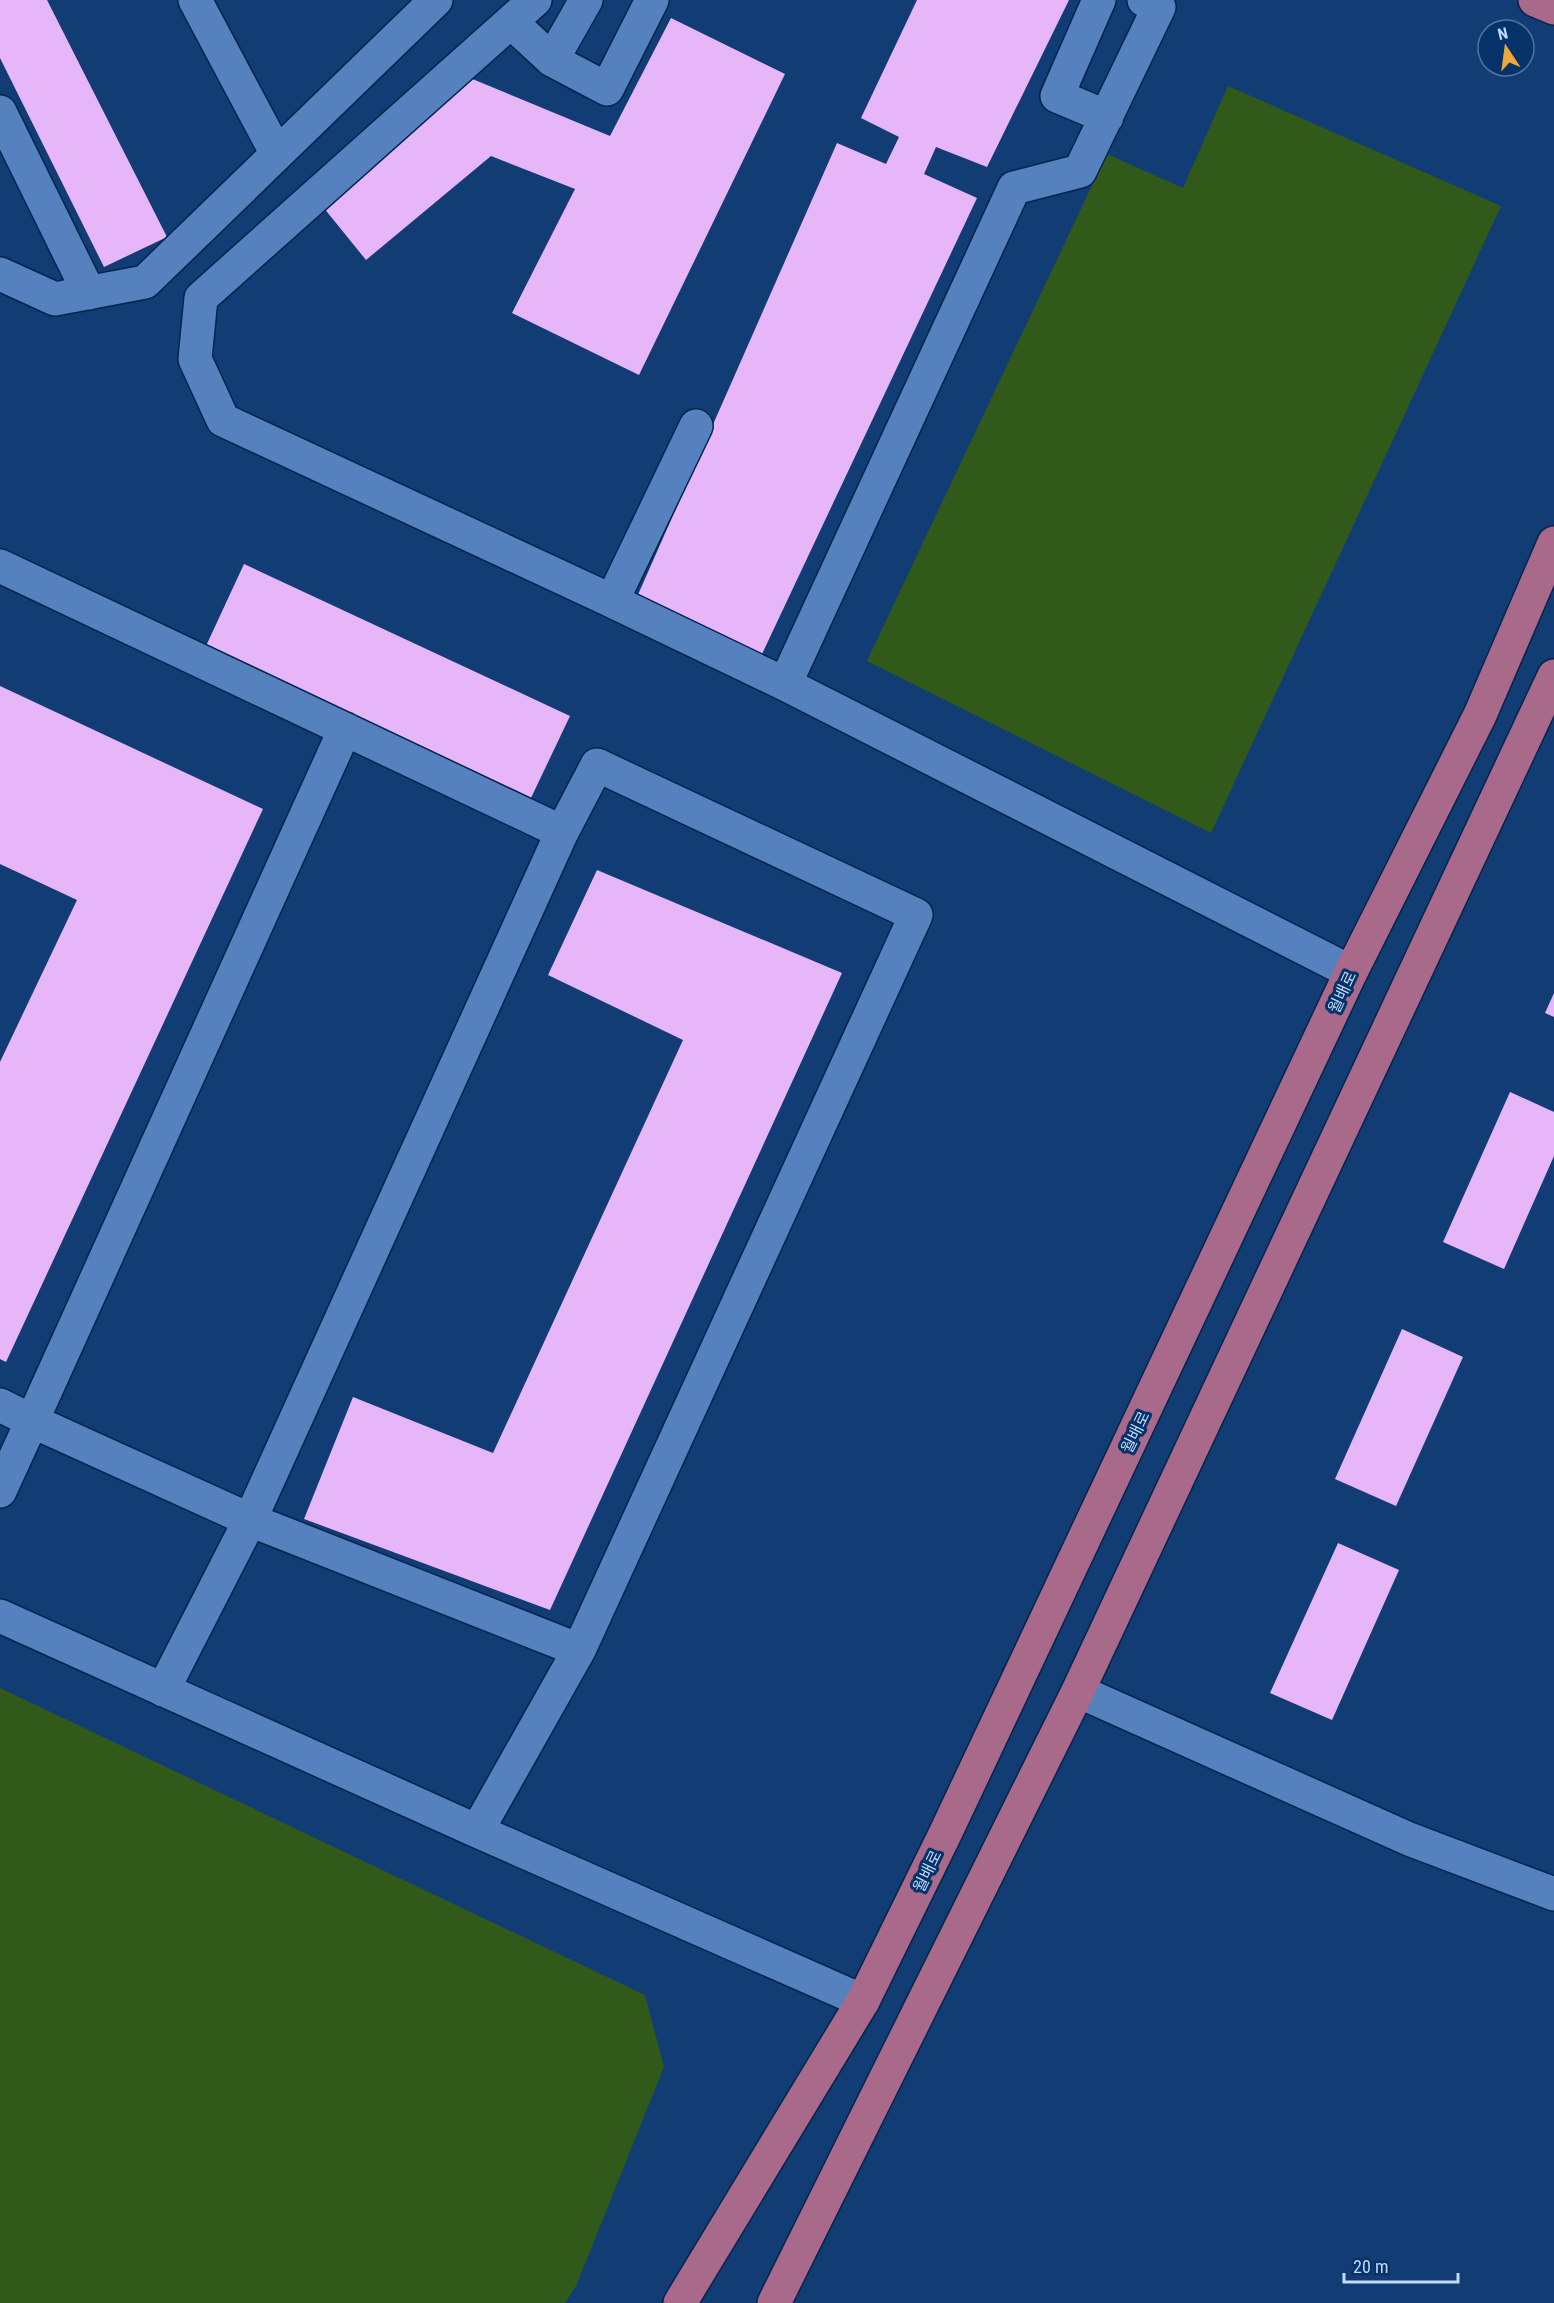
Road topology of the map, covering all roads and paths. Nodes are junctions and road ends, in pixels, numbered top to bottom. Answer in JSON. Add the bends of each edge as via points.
{"nodes":[{"id":1,"x":195,"y":0,"type":"edge"},
{"id":2,"x":436,"y":0,"type":"edge"},
{"id":3,"x":535,"y":0,"type":"edge"},
{"id":4,"x":586,"y":0,"type":"edge"},
{"id":5,"x":652,"y":0,"type":"edge"},
{"id":6,"x":1099,"y":0,"type":"edge"},
{"id":7,"x":1144,"y":0,"type":"edge"},
{"id":8,"x":1535,"y":0,"type":"edge"},
{"id":9,"x":1554,"y":8,"type":"edge"},
{"id":10,"x":511,"y":22,"type":"junction"},
{"id":11,"x":552,"y":60,"type":"junction"},
{"id":12,"x":0,"y":112,"type":"edge"},
{"id":13,"x":1107,"y":117,"type":"junction"},
{"id":14,"x":277,"y":154,"type":"junction"},
{"id":15,"x":0,"y":274,"type":"edge"},
{"id":16,"x":89,"y":293,"type":"junction"},
{"id":17,"x":696,"y":426,"type":"dead end"},
{"id":18,"x":1554,"y":543,"type":"edge"},
{"id":19,"x":0,"y":566,"type":"edge"},
{"id":20,"x":612,"y":601,"type":"junction"},
{"id":21,"x":1554,"y":676,"type":"edge"},
{"id":22,"x":785,"y":684,"type":"junction"},
{"id":23,"x":345,"y":729,"type":"junction"},
{"id":24,"x":562,"y":832,"type":"junction"},
{"id":25,"x":1351,"y":972,"type":"junction"},
{"id":26,"x":0,"y":1405,"type":"edge"},
{"id":27,"x":32,"y":1421,"type":"junction"},
{"id":28,"x":0,"y":1491,"type":"edge"},
{"id":29,"x":250,"y":1520,"type":"junction"},
{"id":30,"x":0,"y":1617,"type":"edge"},
{"id":31,"x":579,"y":1650,"type":"junction"},
{"id":32,"x":163,"y":1690,"type":"junction"},
{"id":33,"x":1078,"y":1691,"type":"junction"},
{"id":34,"x":477,"y":1831,"type":"junction"},
{"id":35,"x":1554,"y":1894,"type":"edge"},
{"id":36,"x":863,"y":2001,"type":"junction"},
{"id":37,"x":680,"y":2303,"type":"edge"},
{"id":38,"x":774,"y":2303,"type":"edge"}],
"edges":[{"from":1,"to":14,"type":"street"},
{"from":2,"to":14,"type":"street"},
{"from":3,"to":10,"type":"street"},
{"from":4,"to":11,"type":"street"},
{"from":5,"to":11,"type":"street","via":[[607,88]]},
{"from":6,"to":13,"type":"street","via":[[1057,96]]},
{"from":7,"to":13,"type":"street","via":[[1159,7]]},
{"from":8,"to":9,"type":"main road"},
{"from":10,"to":11,"type":"street"},
{"from":10,"to":20,"type":"street","via":[[201,298],[195,359],[223,420]]},
{"from":12,"to":16,"type":"street"},
{"from":13,"to":22,"type":"street","via":[[1080,171],[1014,188]]},
{"from":14,"to":16,"type":"street","via":[[145,282]]},
{"from":15,"to":16,"type":"street","via":[[55,299]]},
{"from":17,"to":20,"type":"street"},
{"from":18,"to":25,"type":"main road","name":"월배로","via":[[1480,715]]},
{"from":19,"to":23,"type":"street"},
{"from":20,"to":22,"type":"street"},
{"from":21,"to":33,"type":"main road"},
{"from":22,"to":25,"type":"street"},
{"from":23,"to":24,"type":"street"},
{"from":23,"to":27,"type":"street"},
{"from":24,"to":29,"type":"street"},
{"from":24,"to":31,"type":"street","via":[[597,765],[916,915]]},
{"from":25,"to":36,"type":"main road","name":"월배로"},
{"from":26,"to":27,"type":"street"},
{"from":27,"to":28,"type":"street"},
{"from":27,"to":29,"type":"street"},
{"from":29,"to":31,"type":"street"},
{"from":29,"to":32,"type":"street"},
{"from":30,"to":32,"type":"street"},
{"from":31,"to":34,"type":"street"},
{"from":32,"to":34,"type":"street"},
{"from":33,"to":35,"type":"street","via":[[1408,1839]]},
{"from":33,"to":38,"type":"main road"},
{"from":34,"to":36,"type":"street"},
{"from":36,"to":37,"type":"main road","name":"월배로"}]}
